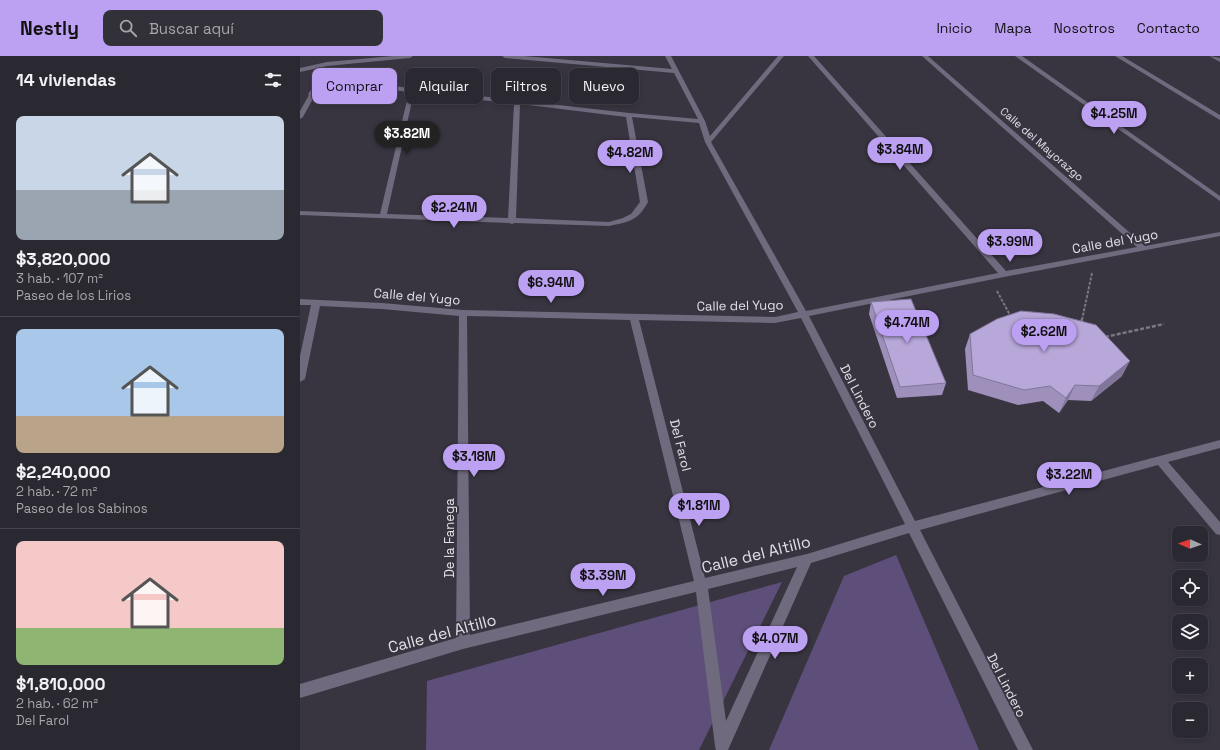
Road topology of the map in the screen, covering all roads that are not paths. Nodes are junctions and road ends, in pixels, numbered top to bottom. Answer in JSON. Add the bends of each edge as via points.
{"nodes":[{"id":1,"x":332,"y":56,"type":"edge"},
{"id":2,"x":410,"y":56,"type":"edge"},
{"id":3,"x":505,"y":56,"type":"edge"},
{"id":4,"x":668,"y":56,"type":"edge"},
{"id":5,"x":781,"y":56,"type":"edge"},
{"id":6,"x":811,"y":56,"type":"edge"},
{"id":7,"x":925,"y":56,"type":"edge"},
{"id":8,"x":1018,"y":56,"type":"edge"},
{"id":9,"x":1118,"y":56,"type":"edge"},
{"id":10,"x":1213,"y":56,"type":"edge"},
{"id":11,"x":1220,"y":60,"type":"edge"},
{"id":12,"x":327,"y":64,"type":"junction"},
{"id":13,"x":300,"y":70,"type":"edge"},
{"id":14,"x":675,"y":71,"type":"junction"},
{"id":15,"x":405,"y":89,"type":"edge"},
{"id":16,"x":311,"y":94,"type":"joint"},
{"id":17,"x":409,"y":104,"type":"edge"},
{"id":18,"x":517,"y":104,"type":"edge"},
{"id":19,"x":541,"y":104,"type":"edge"},
{"id":20,"x":629,"y":115,"type":"junction"},
{"id":21,"x":300,"y":117,"type":"edge"},
{"id":22,"x":1220,"y":118,"type":"edge"},
{"id":23,"x":702,"y":121,"type":"junction"},
{"id":24,"x":708,"y":142,"type":"junction"},
{"id":25,"x":1220,"y":199,"type":"edge"},
{"id":26,"x":300,"y":214,"type":"edge"},
{"id":27,"x":383,"y":216,"type":"junction"},
{"id":28,"x":512,"y":222,"type":"junction"},
{"id":29,"x":1220,"y":234,"type":"edge"},
{"id":30,"x":1144,"y":249,"type":"junction"},
{"id":31,"x":1004,"y":274,"type":"junction"},
{"id":32,"x":300,"y":302,"type":"edge"},
{"id":33,"x":316,"y":302,"type":"junction"},
{"id":34,"x":463,"y":313,"type":"junction"},
{"id":35,"x":804,"y":315,"type":"junction"},
{"id":36,"x":634,"y":316,"type":"junction"},
{"id":37,"x":300,"y":380,"type":"edge"},
{"id":38,"x":1220,"y":444,"type":"edge"},
{"id":39,"x":1160,"y":460,"type":"junction"},
{"id":40,"x":913,"y":527,"type":"junction"},
{"id":41,"x":1220,"y":530,"type":"edge"},
{"id":42,"x":807,"y":559,"type":"junction"},
{"id":43,"x":701,"y":585,"type":"junction"},
{"id":44,"x":463,"y":643,"type":"junction"},
{"id":45,"x":300,"y":691,"type":"edge"},
{"id":46,"x":721,"y":748,"type":"edge"},
{"id":47,"x":1026,"y":750,"type":"edge"}],
"edges":[{"from":1,"to":12,"type":"street"},
{"from":2,"to":12,"type":"street"},
{"from":3,"to":14,"type":"street"},
{"from":4,"to":14,"type":"street","name":"Del Lindero"},
{"from":5,"to":24,"type":"street"},
{"from":6,"to":31,"type":"street"},
{"from":7,"to":30,"type":"street","name":"Calle del Mayorazgo"},
{"from":8,"to":25,"type":"street"},
{"from":9,"to":22,"type":"street"},
{"from":10,"to":11,"type":"street"},
{"from":12,"to":13,"type":"street"},
{"from":14,"to":23,"type":"street","name":"Del Lindero"},
{"from":15,"to":16,"type":"street","via":[[364,88]]},
{"from":16,"to":21,"type":"street"},
{"from":17,"to":27,"type":"street"},
{"from":18,"to":28,"type":"street"},
{"from":19,"to":20,"type":"street"},
{"from":20,"to":23,"type":"street"},
{"from":20,"to":28,"type":"street","via":[[644,202],[639,213],[609,224]]},
{"from":23,"to":24,"type":"street","name":"Del Lindero"},
{"from":24,"to":35,"type":"street","name":"Del Lindero"},
{"from":26,"to":27,"type":"street"},
{"from":27,"to":28,"type":"street"},
{"from":29,"to":30,"type":"street","name":"Calle del Yugo"},
{"from":30,"to":31,"type":"street","name":"Calle del Yugo"},
{"from":31,"to":35,"type":"street","name":"Calle del Yugo"},
{"from":32,"to":33,"type":"street","name":"Calle del Yugo"},
{"from":33,"to":34,"type":"street","name":"Calle del Yugo"},
{"from":33,"to":37,"type":"street"},
{"from":34,"to":36,"type":"street","name":"Calle del Yugo"},
{"from":34,"to":44,"type":"street","name":"De la Fanega"},
{"from":35,"to":36,"type":"street","name":"Calle del Yugo","via":[[775,320]]},
{"from":35,"to":40,"type":"street","name":"Del Lindero"},
{"from":36,"to":43,"type":"street","name":"Del Farol"},
{"from":38,"to":39,"type":"street","name":"Calle del Altillo"},
{"from":39,"to":40,"type":"street","name":"Calle del Altillo"},
{"from":39,"to":41,"type":"street"},
{"from":40,"to":42,"type":"street","name":"Calle del Altillo"},
{"from":40,"to":47,"type":"street","name":"Del Lindero"},
{"from":42,"to":43,"type":"street","name":"Calle del Altillo"},
{"from":42,"to":46,"type":"street"},
{"from":43,"to":44,"type":"street","name":"Calle del Altillo"},
{"from":43,"to":46,"type":"street","name":"Del Farol"},
{"from":44,"to":45,"type":"street","name":"Calle del Altillo"}]}
